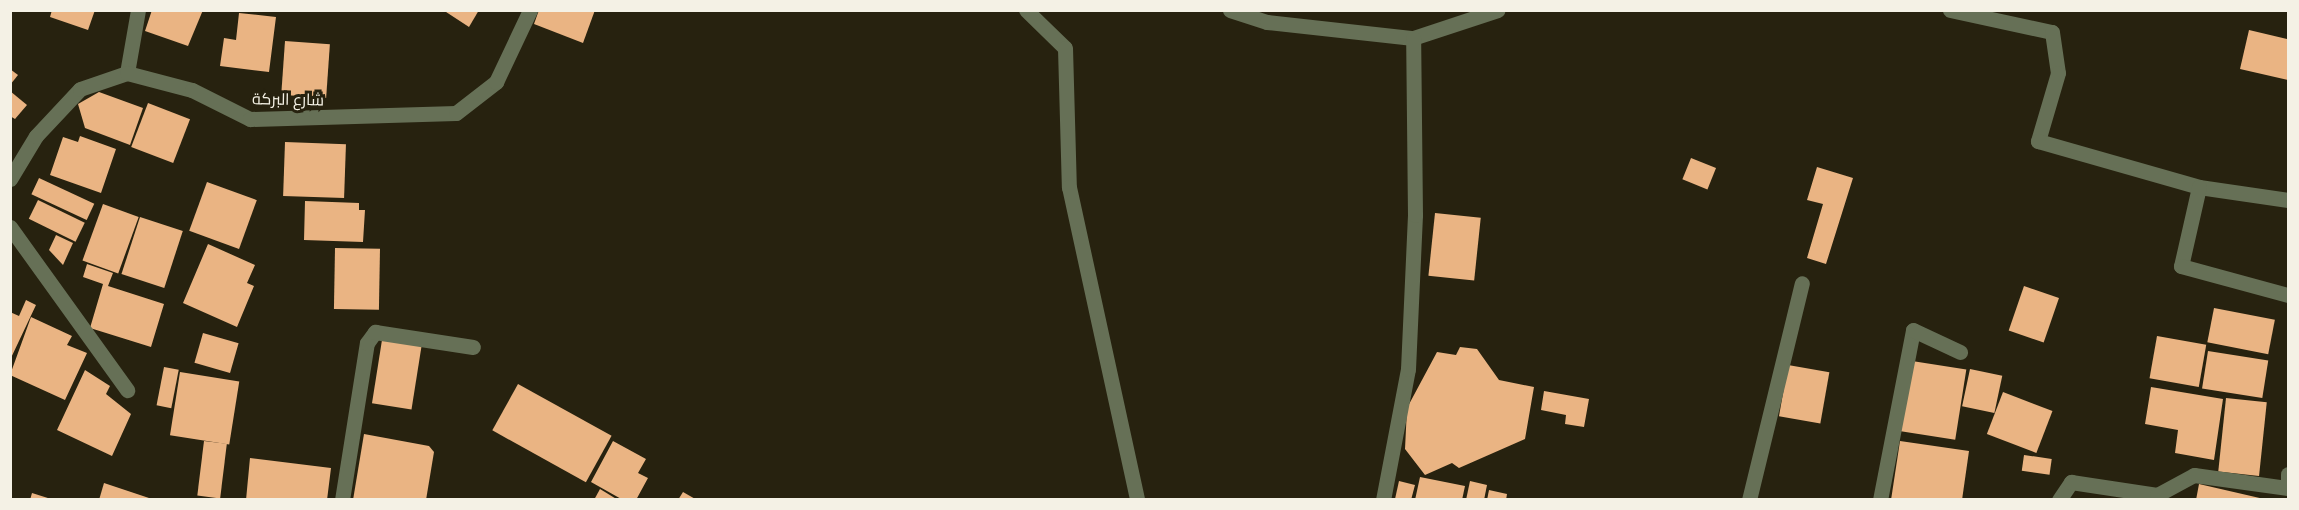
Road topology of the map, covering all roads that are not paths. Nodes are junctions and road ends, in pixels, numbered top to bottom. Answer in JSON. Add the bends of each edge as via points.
{"nodes":[{"id":1,"x":530,"y":10,"type":"edge"},
{"id":2,"x":1026,"y":10,"type":"edge"},
{"id":3,"x":1230,"y":10,"type":"edge"},
{"id":4,"x":1498,"y":10,"type":"edge"},
{"id":5,"x":1950,"y":10,"type":"edge"},
{"id":6,"x":135,"y":13,"type":"edge"},
{"id":7,"x":1413,"y":38,"type":"junction"},
{"id":8,"x":127,"y":73,"type":"junction"},
{"id":9,"x":10,"y":179,"type":"edge"},
{"id":10,"x":2199,"y":187,"type":"junction"},
{"id":11,"x":2289,"y":200,"type":"edge"},
{"id":12,"x":10,"y":227,"type":"edge"},
{"id":13,"x":1802,"y":283,"type":"dead end"},
{"id":14,"x":2289,"y":296,"type":"edge"},
{"id":15,"x":473,"y":347,"type":"dead end"},
{"id":16,"x":1960,"y":352,"type":"dead end"},
{"id":17,"x":127,"y":390,"type":"dead end"},
{"id":18,"x":2289,"y":474,"type":"edge"},
{"id":19,"x":342,"y":500,"type":"edge"},
{"id":20,"x":1137,"y":500,"type":"edge"},
{"id":21,"x":1383,"y":500,"type":"edge"},
{"id":22,"x":1749,"y":500,"type":"edge"},
{"id":23,"x":1880,"y":500,"type":"edge"},
{"id":24,"x":2059,"y":500,"type":"edge"}],
"edges":[{"from":1,"to":8,"type":"street","name":"شارع البركة","via":[[496,82],[456,113],[250,119],[192,90]]},
{"from":2,"to":20,"type":"street","via":[[1065,48],[1070,187]]},
{"from":3,"to":7,"type":"street","via":[[1267,21]]},
{"from":4,"to":7,"type":"street"},
{"from":5,"to":10,"type":"street","via":[[2052,32],[2058,73],[2038,141]]},
{"from":6,"to":8,"type":"street"},
{"from":7,"to":21,"type":"street","via":[[1415,215],[1408,369]]},
{"from":8,"to":9,"type":"street","via":[[80,89],[36,136]]},
{"from":10,"to":11,"type":"street"},
{"from":10,"to":14,"type":"street","via":[[2181,266]]},
{"from":12,"to":17,"type":"street"},
{"from":13,"to":22,"type":"street"},
{"from":15,"to":19,"type":"street","via":[[375,332],[367,343]]},
{"from":16,"to":23,"type":"street","via":[[1913,330]]},
{"from":18,"to":24,"type":"street","via":[[2288,488],[2194,475],[2157,495],[2071,482]]}]}
